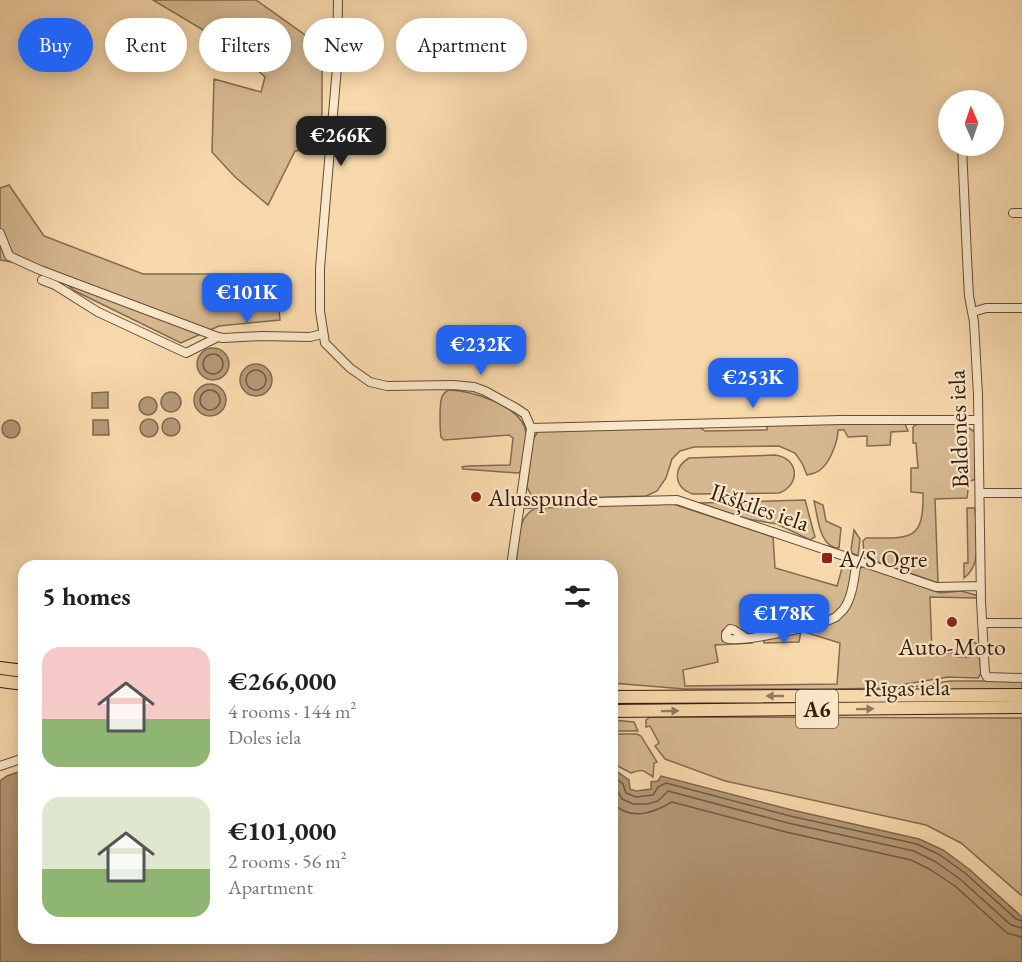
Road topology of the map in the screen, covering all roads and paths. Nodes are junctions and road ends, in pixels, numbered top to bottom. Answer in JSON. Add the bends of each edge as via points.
{"nodes":[{"id":1,"x":338,"y":0,"type":"edge"},
{"id":2,"x":962,"y":156,"type":"edge"},
{"id":3,"x":0,"y":233,"type":"edge"},
{"id":4,"x":42,"y":280,"type":"dead end"},
{"id":5,"x":1022,"y":308,"type":"edge"},
{"id":6,"x":973,"y":312,"type":"junction"},
{"id":7,"x":322,"y":334,"type":"junction"},
{"id":8,"x":218,"y":337,"type":"junction"},
{"id":9,"x":978,"y":420,"type":"junction"},
{"id":10,"x":531,"y":428,"type":"junction"},
{"id":11,"x":980,"y":493,"type":"junction"},
{"id":12,"x":1022,"y":493,"type":"edge"},
{"id":13,"x":521,"y":504,"type":"junction"},
{"id":14,"x":512,"y":560,"type":"edge"},
{"id":15,"x":857,"y":561,"type":"junction"},
{"id":16,"x":981,"y":586,"type":"junction"},
{"id":17,"x":982,"y":623,"type":"junction"},
{"id":18,"x":1022,"y":623,"type":"edge"},
{"id":19,"x":746,"y":638,"type":"dead end"},
{"id":20,"x":0,"y":668,"type":"edge"},
{"id":21,"x":18,"y":670,"type":"edge"},
{"id":22,"x":1022,"y":678,"type":"edge"},
{"id":23,"x":0,"y":681,"type":"edge"},
{"id":24,"x":18,"y":683,"type":"edge"},
{"id":25,"x":1022,"y":695,"type":"edge"},
{"id":26,"x":618,"y":697,"type":"edge"},
{"id":27,"x":1022,"y":707,"type":"edge"},
{"id":28,"x":618,"y":711,"type":"edge"},
{"id":29,"x":18,"y":760,"type":"edge"},
{"id":30,"x":0,"y":766,"type":"edge"}],
"edges":[{"from":1,"to":7,"type":"street","via":[[337,67],[320,268]]},
{"from":2,"to":6,"type":"street","name":"Baldones iela"},
{"from":3,"to":8,"type":"street","via":[[9,256]]},
{"from":4,"to":8,"type":"street","via":[[98,312],[186,353]]},
{"from":5,"to":6,"type":"street"},
{"from":6,"to":9,"type":"street","name":"Baldones iela"},
{"from":7,"to":8,"type":"street"},
{"from":7,"to":10,"type":"street","via":[[325,343],[350,368],[370,382],[485,390],[525,414]]},
{"from":9,"to":10,"type":"street"},
{"from":9,"to":11,"type":"street","name":"Baldones iela"},
{"from":10,"to":13,"type":"street"},
{"from":11,"to":12,"type":"street"},
{"from":11,"to":16,"type":"street","name":"Baldones iela"},
{"from":13,"to":14,"type":"street"},
{"from":13,"to":15,"type":"street","name":"Ikšķiles iela","via":[[677,500]]},
{"from":15,"to":16,"type":"street","name":"Ikšķiles iela","via":[[936,587]]},
{"from":15,"to":19,"type":"street","via":[[848,601],[837,616]]},
{"from":16,"to":17,"type":"street","name":"Baldones iela"},
{"from":17,"to":18,"type":"street"},
{"from":17,"to":22,"type":"street","name":"Baldones iela","via":[[987,677]]},
{"from":20,"to":21,"type":"highway"},
{"from":23,"to":24,"type":"highway"},
{"from":25,"to":26,"type":"highway","name":"Rīgas iela","number":"A6","one_way":true},
{"from":28,"to":27,"type":"highway","name":"Rīgas iela","number":"A6","one_way":true},
{"from":29,"to":30,"type":"street"}]}
